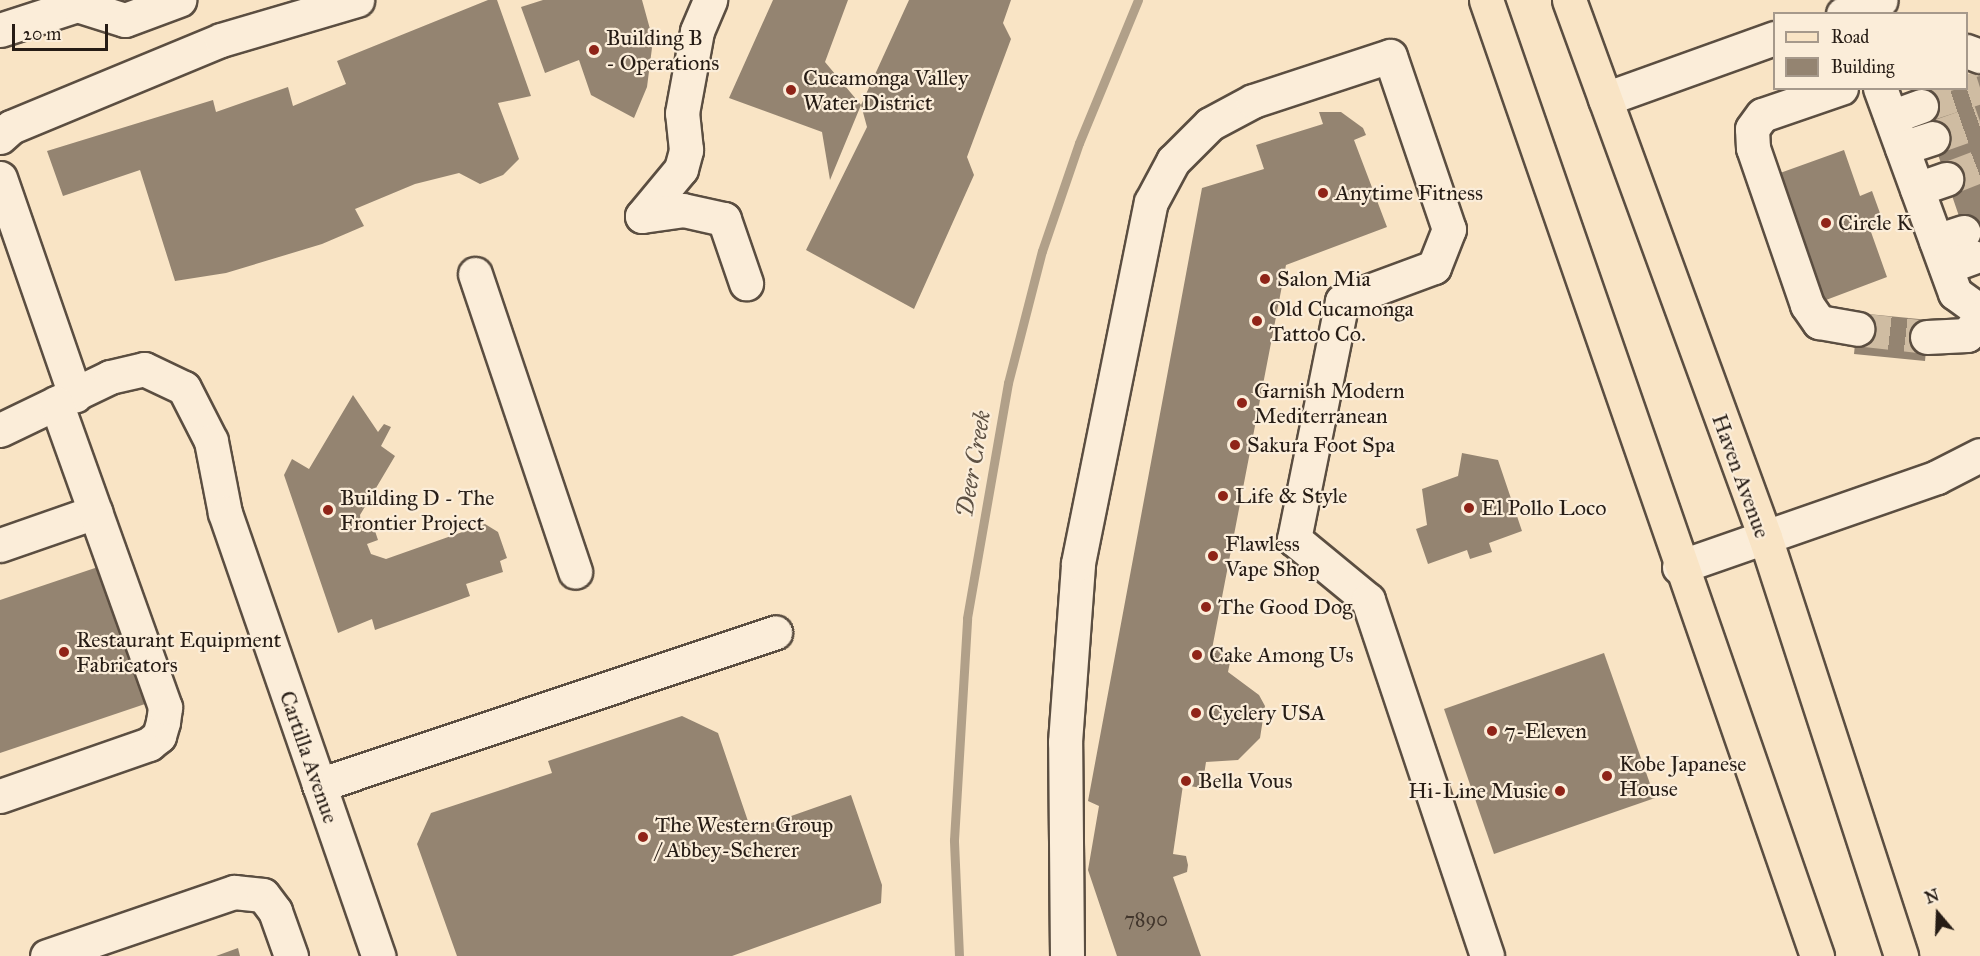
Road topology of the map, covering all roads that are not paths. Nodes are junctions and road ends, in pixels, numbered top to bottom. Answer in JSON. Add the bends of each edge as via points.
{"nodes":[{"id":1,"x":179,"y":0,"type":"edge"},
{"id":2,"x":357,"y":0,"type":"edge"},
{"id":3,"x":710,"y":0,"type":"edge"},
{"id":4,"x":1486,"y":0,"type":"edge"},
{"id":5,"x":1569,"y":0,"type":"edge"},
{"id":6,"x":0,"y":30,"type":"edge"},
{"id":7,"x":1773,"y":38,"type":"edge"},
{"id":8,"x":1835,"y":90,"type":"edge"},
{"id":9,"x":1605,"y":99,"type":"junction"},
{"id":10,"x":1898,"y":104,"type":"edge"},
{"id":11,"x":0,"y":137,"type":"edge"},
{"id":12,"x":0,"y":178,"type":"edge"},
{"id":13,"x":475,"y":274,"type":"dead end"},
{"id":14,"x":746,"y":283,"type":"dead end"},
{"id":15,"x":1980,"y":311,"type":"edge"},
{"id":16,"x":1980,"y":318,"type":"edge"},
{"id":17,"x":1857,"y":329,"type":"tunnel mouth"},
{"id":18,"x":1928,"y":337,"type":"tunnel mouth"},
{"id":19,"x":66,"y":399,"type":"junction"},
{"id":20,"x":0,"y":430,"type":"edge"},
{"id":21,"x":1980,"y":455,"type":"edge"},
{"id":22,"x":95,"y":512,"type":"junction"},
{"id":23,"x":1765,"y":537,"type":"junction"},
{"id":24,"x":0,"y":545,"type":"edge"},
{"id":25,"x":1679,"y":567,"type":"junction"},
{"id":26,"x":576,"y":572,"type":"dead end"},
{"id":27,"x":775,"y":632,"type":"dead end"},
{"id":28,"x":319,"y":785,"type":"junction"},
{"id":29,"x":0,"y":796,"type":"edge"},
{"id":30,"x":47,"y":956,"type":"edge"},
{"id":31,"x":291,"y":956,"type":"edge"},
{"id":32,"x":378,"y":956,"type":"edge"},
{"id":33,"x":1067,"y":956,"type":"edge"},
{"id":34,"x":1487,"y":956,"type":"edge"},
{"id":35,"x":1817,"y":956,"type":"edge"},
{"id":36,"x":1901,"y":956,"type":"edge"}],
"edges":[{"from":1,"to":6,"type":"street","via":[[125,20],[77,6]]},
{"from":2,"to":11,"type":"street","via":[[221,40],[11,126]]},
{"from":3,"to":14,"type":"street","via":[[697,32],[682,113],[686,150],[681,169],[642,216],[683,210],[724,219]]},
{"from":4,"to":25,"type":"main road"},
{"from":5,"to":9,"type":"main road","name":"Haven Avenue"},
{"from":7,"to":9,"type":"street"},
{"from":8,"to":17,"type":"street","via":[[1762,115],[1752,129],[1753,148],[1807,305],[1820,322]]},
{"from":9,"to":23,"type":"main road","name":"Haven Avenue"},
{"from":10,"to":15,"type":"street","via":[[1917,143],[1955,249],[1955,293]]},
{"from":12,"to":19,"type":"street"},
{"from":13,"to":26,"type":"street"},
{"from":16,"to":18,"type":"street","via":[[1967,335]]},
{"from":19,"to":20,"type":"street"},
{"from":19,"to":22,"type":"street"},
{"from":19,"to":28,"type":"street","name":"Cartilla Avenue","via":[[110,377],[144,369],[184,388],[211,441],[225,513]]},
{"from":21,"to":23,"type":"street","via":[[1937,477]]},
{"from":22,"to":24,"type":"street"},
{"from":22,"to":29,"type":"street","via":[[165,707],[159,736]]},
{"from":23,"to":25,"type":"street"},
{"from":23,"to":36,"type":"main road","name":"Haven Avenue"},
{"from":25,"to":35,"type":"main road"},
{"from":27,"to":28,"type":"street"},
{"from":28,"to":32,"type":"street","name":"Cartilla Avenue"},
{"from":30,"to":31,"type":"street","via":[[234,892],[263,895],[275,911]]},
{"from":33,"to":34,"type":"street","via":[[1065,742],[1078,563],[1151,202],[1173,161],[1210,124],[1253,101],[1390,56],[1449,229],[1434,267],[1342,301],[1294,539],[1368,600]]}]}
